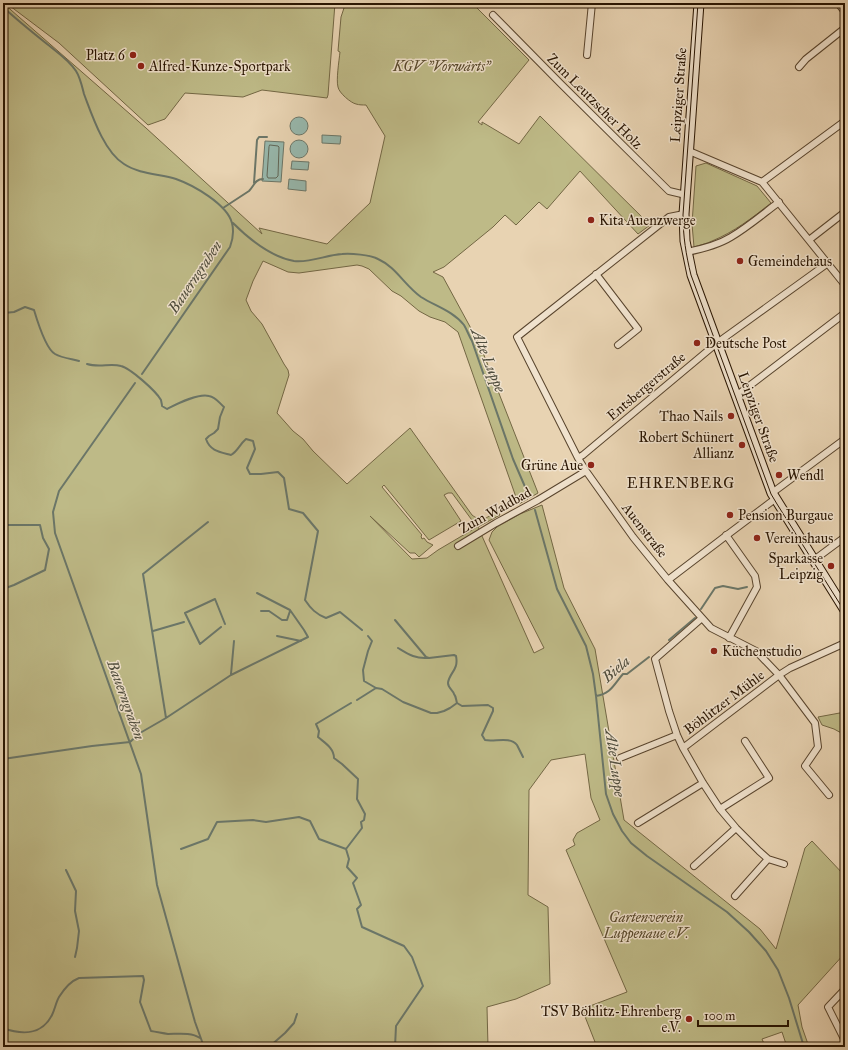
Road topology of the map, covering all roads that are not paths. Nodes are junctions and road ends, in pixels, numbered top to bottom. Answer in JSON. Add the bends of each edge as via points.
{"nodes":[{"id":1,"x":592,"y":3,"type":"edge"},
{"id":2,"x":699,"y":3,"type":"edge"},
{"id":3,"x":838,"y":3,"type":"edge"},
{"id":4,"x":845,"y":12,"type":"edge"},
{"id":5,"x":493,"y":15,"type":"dead end"},
{"id":6,"x":845,"y":28,"type":"edge"},
{"id":7,"x":587,"y":56,"type":"dead end"},
{"id":8,"x":799,"y":67,"type":"dead end"},
{"id":9,"x":845,"y":121,"type":"edge"},
{"id":10,"x":689,"y":151,"type":"junction"},
{"id":11,"x":762,"y":182,"type":"junction"},
{"id":12,"x":686,"y":195,"type":"junction"},
{"id":13,"x":779,"y":202,"type":"junction"},
{"id":14,"x":845,"y":212,"type":"edge"},
{"id":15,"x":684,"y":214,"type":"junction"},
{"id":16,"x":809,"y":240,"type":"junction"},
{"id":17,"x":687,"y":252,"type":"junction"},
{"id":18,"x":828,"y":263,"type":"junction"},
{"id":19,"x":596,"y":274,"type":"junction"},
{"id":20,"x":845,"y":285,"type":"edge"},
{"id":21,"x":845,"y":314,"type":"edge"},
{"id":22,"x":717,"y":343,"type":"junction"},
{"id":23,"x":618,"y":345,"type":"dead end"},
{"id":24,"x":736,"y":396,"type":"junction"},
{"id":25,"x":845,"y":439,"type":"edge"},
{"id":26,"x":578,"y":458,"type":"junction"},
{"id":27,"x":586,"y":471,"type":"junction"},
{"id":28,"x":774,"y":496,"type":"junction"},
{"id":29,"x":726,"y":535,"type":"junction"},
{"id":30,"x":845,"y":537,"type":"edge"},
{"id":31,"x":458,"y":546,"type":"dead end"},
{"id":32,"x":814,"y":560,"type":"junction"},
{"id":33,"x":668,"y":580,"type":"junction"},
{"id":34,"x":845,"y":610,"type":"edge"},
{"id":35,"x":702,"y":618,"type":"junction"},
{"id":36,"x":729,"y":638,"type":"junction"},
{"id":37,"x":845,"y":643,"type":"edge"},
{"id":38,"x":779,"y":675,"type":"junction"},
{"id":39,"x":677,"y":735,"type":"junction"},
{"id":40,"x":746,"y":741,"type":"dead end"},
{"id":41,"x":683,"y":748,"type":"junction"},
{"id":42,"x":620,"y":758,"type":"dead end"},
{"id":43,"x":703,"y":783,"type":"junction"},
{"id":44,"x":829,"y":795,"type":"dead end"},
{"id":45,"x":720,"y":809,"type":"junction"},
{"id":46,"x":638,"y":823,"type":"dead end"},
{"id":47,"x":736,"y":828,"type":"junction"},
{"id":48,"x":768,"y":859,"type":"junction"},
{"id":49,"x":784,"y":864,"type":"dead end"},
{"id":50,"x":694,"y":866,"type":"dead end"},
{"id":51,"x":735,"y":896,"type":"dead end"},
{"id":52,"x":845,"y":988,"type":"edge"},
{"id":53,"x":845,"y":1041,"type":"edge"}],
"edges":[{"from":1,"to":7,"type":"street"},
{"from":2,"to":10,"type":"street","name":"Leipziger Straße"},
{"from":3,"to":4,"type":"street"},
{"from":5,"to":12,"type":"street","name":"Zum Leutzscher Holz","via":[[669,191]]},
{"from":6,"to":8,"type":"street"},
{"from":9,"to":11,"type":"street"},
{"from":10,"to":11,"type":"street"},
{"from":10,"to":12,"type":"street","name":"Leipziger Straße"},
{"from":11,"to":13,"type":"street"},
{"from":12,"to":15,"type":"street","name":"Leipziger Straße"},
{"from":13,"to":16,"type":"street"},
{"from":13,"to":17,"type":"street","via":[[730,237]]},
{"from":14,"to":16,"type":"street"},
{"from":15,"to":17,"type":"street","name":"Leipziger Straße"},
{"from":15,"to":19,"type":"street","name":"Auenstraße","via":[[669,216]]},
{"from":16,"to":18,"type":"street"},
{"from":17,"to":22,"type":"street","name":"Leipziger Straße","via":[[692,275]]},
{"from":18,"to":20,"type":"street"},
{"from":18,"to":22,"type":"street","name":"Entsbergerstraße"},
{"from":19,"to":23,"type":"street","via":[[638,329]]},
{"from":19,"to":26,"type":"street","name":"Auenstraße","via":[[517,337]]},
{"from":21,"to":24,"type":"street"},
{"from":22,"to":24,"type":"street","name":"Leipziger Straße"},
{"from":22,"to":26,"type":"street","name":"Entsbergerstraße"},
{"from":24,"to":28,"type":"street","name":"Leipziger Straße"},
{"from":25,"to":28,"type":"street"},
{"from":26,"to":27,"type":"street","name":"Auenstraße"},
{"from":27,"to":31,"type":"street","name":"Zum Waldbad"},
{"from":27,"to":33,"type":"street","name":"Auenstraße","via":[[633,537]]},
{"from":28,"to":29,"type":"street"},
{"from":28,"to":32,"type":"street","name":"Leipziger Straße"},
{"from":29,"to":33,"type":"street"},
{"from":29,"to":36,"type":"street","via":[[755,576],[757,587]]},
{"from":30,"to":32,"type":"street"},
{"from":32,"to":34,"type":"street","name":"Leipziger Straße"},
{"from":33,"to":35,"type":"street","name":"Auenstraße"},
{"from":35,"to":36,"type":"street","name":"Auenstraße","via":[[711,628]]},
{"from":35,"to":39,"type":"street","via":[[655,659]]},
{"from":36,"to":38,"type":"street","name":"Auenstraße","via":[[756,652]]},
{"from":37,"to":38,"type":"street","name":"Böhlitzer Mühle"},
{"from":38,"to":41,"type":"street","name":"Böhlitzer Mühle"},
{"from":38,"to":44,"type":"street","name":"Auenstraße","via":[[815,724],[818,747],[805,766]]},
{"from":39,"to":41,"type":"street"},
{"from":39,"to":42,"type":"street"},
{"from":40,"to":45,"type":"street","via":[[769,778]]},
{"from":41,"to":43,"type":"street"},
{"from":43,"to":45,"type":"street"},
{"from":43,"to":46,"type":"street"},
{"from":45,"to":47,"type":"street"},
{"from":47,"to":48,"type":"street"},
{"from":47,"to":50,"type":"street"},
{"from":48,"to":49,"type":"street"},
{"from":48,"to":51,"type":"street"},
{"from":52,"to":53,"type":"street","via":[[828,1006]]}]}
